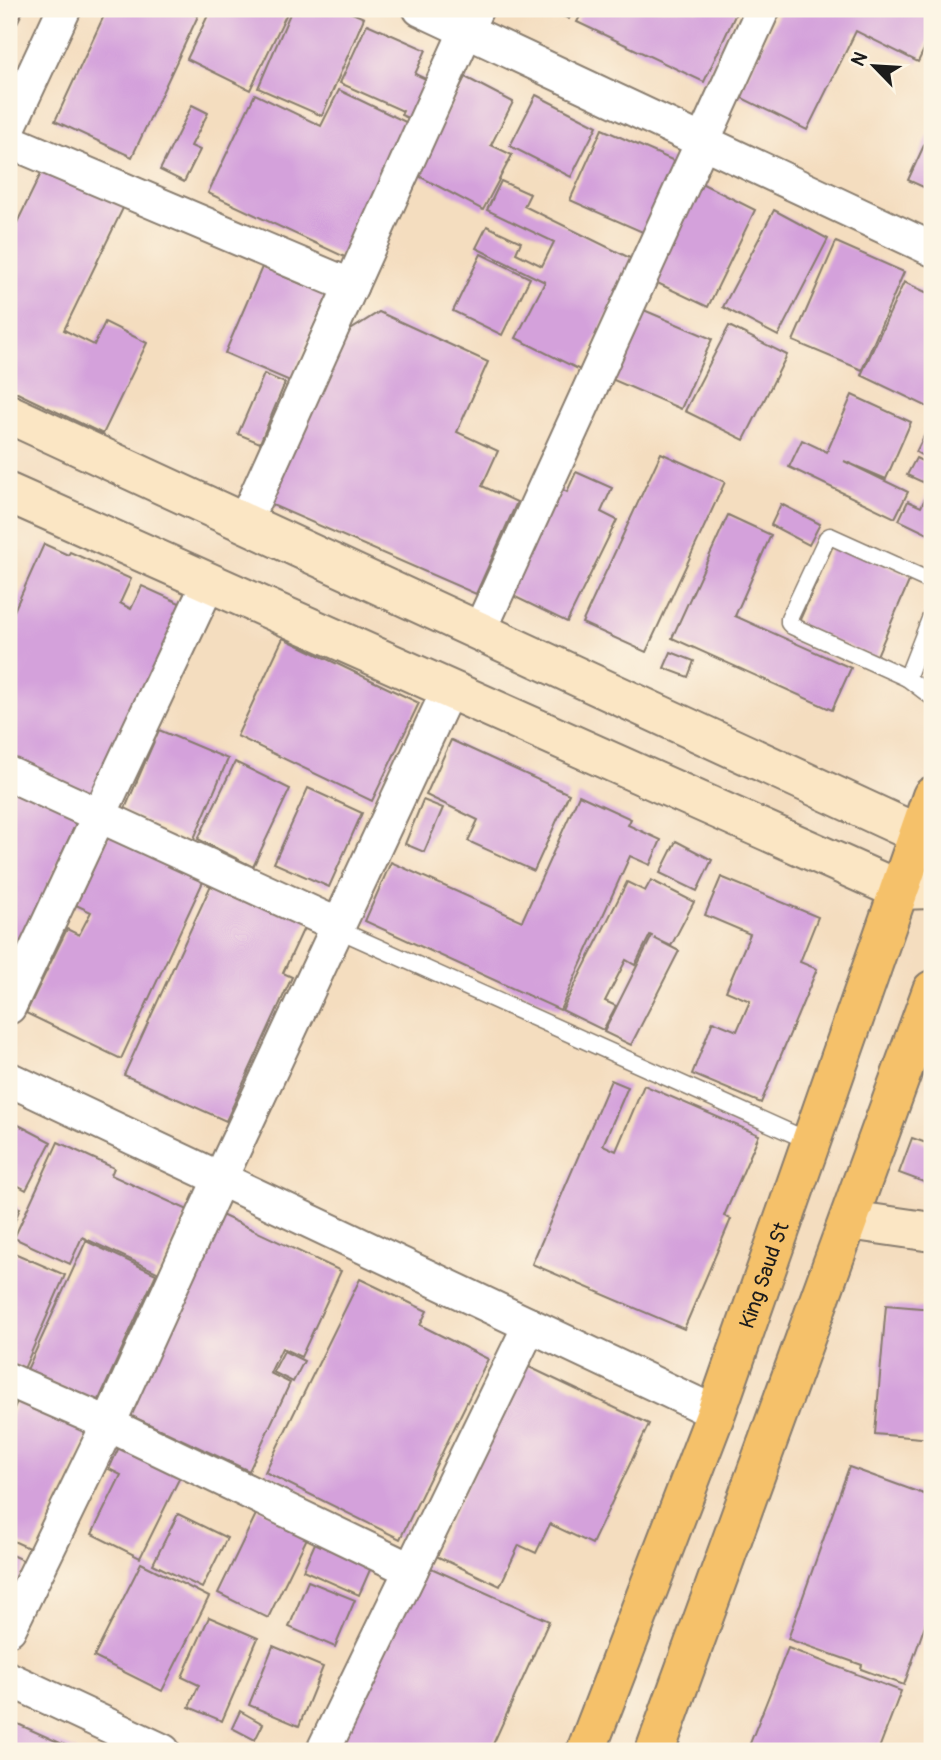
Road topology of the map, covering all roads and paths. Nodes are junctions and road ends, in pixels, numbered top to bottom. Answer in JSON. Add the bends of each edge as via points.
{"nodes":[{"id":1,"x":64,"y":9,"type":"edge"},
{"id":2,"x":420,"y":9,"type":"edge"},
{"id":3,"x":763,"y":9,"type":"edge"},
{"id":4,"x":471,"y":19,"type":"edge"},
{"id":5,"x":9,"y":127,"type":"edge"},
{"id":6,"x":9,"y":141,"type":"edge"},
{"id":7,"x":703,"y":142,"type":"junction"},
{"id":8,"x":932,"y":250,"type":"edge"},
{"id":9,"x":351,"y":286,"type":"junction"},
{"id":10,"x":9,"y":414,"type":"edge"},
{"id":11,"x":9,"y":493,"type":"edge"},
{"id":12,"x":244,"y":523,"type":"junction"},
{"id":13,"x":209,"y":582,"type":"junction"},
{"id":14,"x":932,"y":582,"type":"edge"},
{"id":15,"x":932,"y":614,"type":"edge"},
{"id":16,"x":479,"y":632,"type":"junction"},
{"id":17,"x":907,"y":677,"type":"junction"},
{"id":18,"x":449,"y":689,"type":"junction"},
{"id":19,"x":932,"y":697,"type":"edge"},
{"id":20,"x":9,"y":774,"type":"edge"},
{"id":21,"x":932,"y":796,"type":"edge"},
{"id":22,"x":99,"y":816,"type":"junction"},
{"id":23,"x":925,"y":842,"type":"edge"},
{"id":24,"x":916,"y":890,"type":"edge"},
{"id":25,"x":337,"y":927,"type":"junction"},
{"id":26,"x":932,"y":990,"type":"edge"},
{"id":27,"x":9,"y":1007,"type":"edge"},
{"id":28,"x":9,"y":1079,"type":"edge"},
{"id":29,"x":811,"y":1142,"type":"junction"},
{"id":30,"x":220,"y":1179,"type":"junction"},
{"id":31,"x":849,"y":1220,"type":"junction"},
{"id":32,"x":932,"y":1232,"type":"edge"},
{"id":33,"x":530,"y":1325,"type":"junction"},
{"id":34,"x":9,"y":1380,"type":"edge"},
{"id":35,"x":716,"y":1413,"type":"junction"},
{"id":36,"x":108,"y":1425,"type":"junction"},
{"id":37,"x":411,"y":1570,"type":"junction"},
{"id":38,"x":9,"y":1629,"type":"edge"},
{"id":39,"x":9,"y":1679,"type":"edge"},
{"id":40,"x":163,"y":1751,"type":"edge"},
{"id":41,"x":323,"y":1751,"type":"edge"},
{"id":42,"x":586,"y":1751,"type":"edge"},
{"id":43,"x":655,"y":1751,"type":"edge"}],
"edges":[{"from":1,"to":5,"type":"street"},
{"from":2,"to":4,"type":"street"},
{"from":3,"to":7,"type":"street"},
{"from":4,"to":7,"type":"street"},
{"from":4,"to":9,"type":"street"},
{"from":6,"to":9,"type":"street"},
{"from":7,"to":8,"type":"street"},
{"from":7,"to":16,"type":"street"},
{"from":9,"to":12,"type":"street"},
{"from":10,"to":12,"type":"street"},
{"from":11,"to":13,"type":"street"},
{"from":12,"to":16,"type":"street"},
{"from":13,"to":18,"type":"street"},
{"from":13,"to":22,"type":"street"},
{"from":14,"to":17,"type":"lane","via":[[830,536],[789,619],[792,626]]},
{"from":15,"to":17,"type":"lane"},
{"from":16,"to":23,"type":"street"},
{"from":17,"to":19,"type":"lane"},
{"from":18,"to":24,"type":"street"},
{"from":18,"to":25,"type":"street"},
{"from":20,"to":22,"type":"street"},
{"from":21,"to":23,"type":"main road","name":"King Saud St"},
{"from":22,"to":25,"type":"street"},
{"from":22,"to":27,"type":"street"},
{"from":23,"to":24,"type":"main road","name":"King Saud St"},
{"from":24,"to":29,"type":"main road","name":"King Saud St"},
{"from":25,"to":29,"type":"lane"},
{"from":25,"to":30,"type":"street"},
{"from":26,"to":31,"type":"main road"},
{"from":28,"to":30,"type":"street"},
{"from":29,"to":35,"type":"main road","name":"King Saud St"},
{"from":30,"to":33,"type":"street"},
{"from":30,"to":36,"type":"street"},
{"from":31,"to":32,"type":"street"},
{"from":31,"to":43,"type":"main road"},
{"from":33,"to":35,"type":"street"},
{"from":33,"to":37,"type":"street"},
{"from":34,"to":36,"type":"street"},
{"from":35,"to":42,"type":"main road","name":"King Saud St"},
{"from":36,"to":37,"type":"street"},
{"from":36,"to":38,"type":"street"},
{"from":37,"to":41,"type":"street"},
{"from":39,"to":40,"type":"street"}]}
